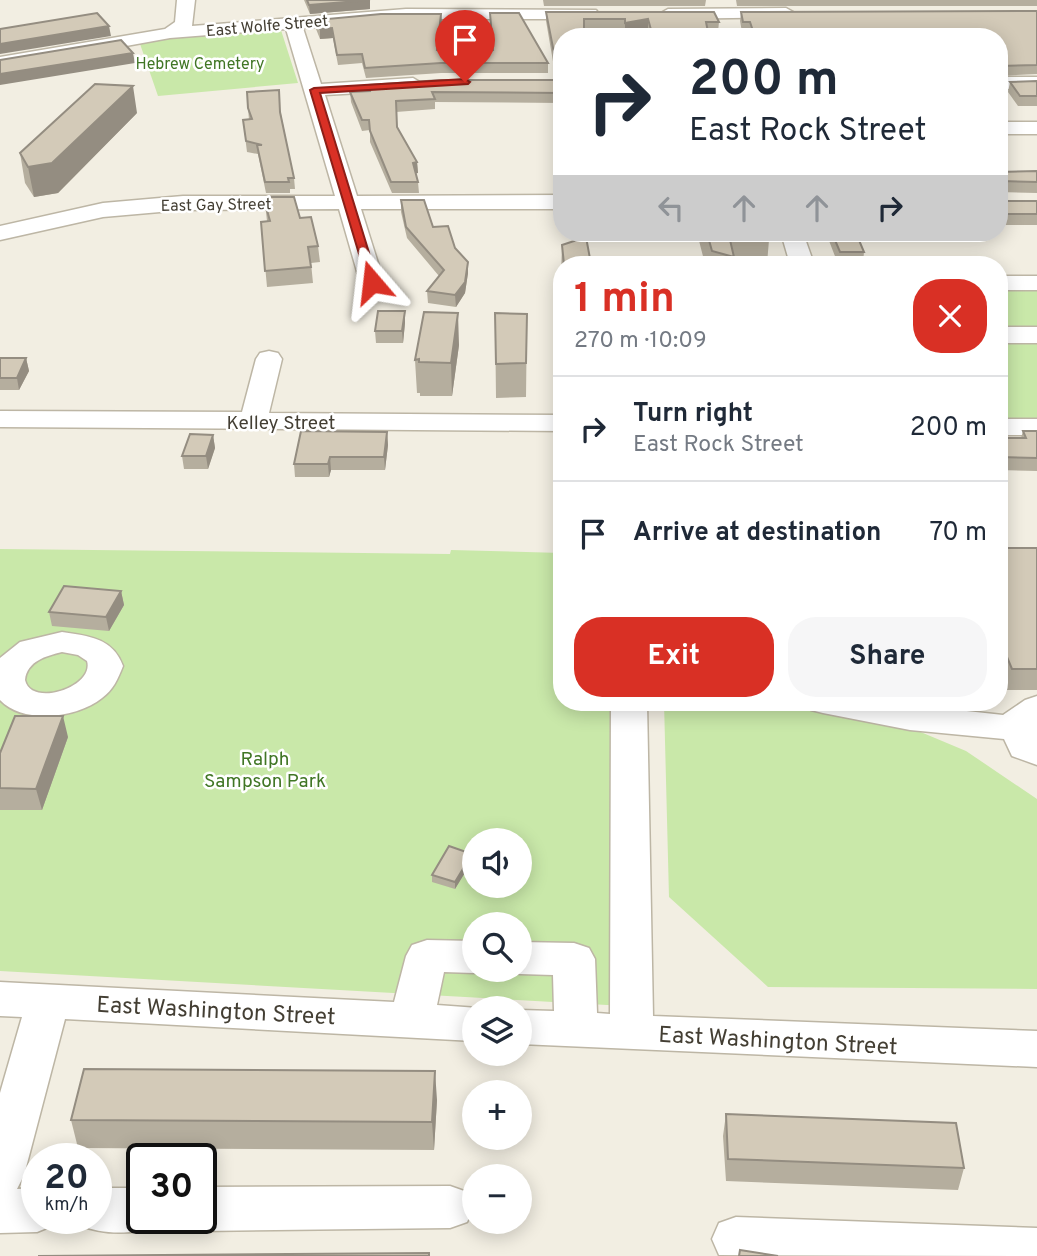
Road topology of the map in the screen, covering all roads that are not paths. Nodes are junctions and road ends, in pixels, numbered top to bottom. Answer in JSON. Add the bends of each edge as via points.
{"nodes":[{"id":1,"x":186,"y":0,"type":"edge"},
{"id":2,"x":722,"y":7,"type":"edge"},
{"id":3,"x":806,"y":13,"type":"edge"},
{"id":4,"x":613,"y":14,"type":"edge"},
{"id":5,"x":655,"y":14,"type":"edge"},
{"id":6,"x":293,"y":23,"type":"junction"},
{"id":7,"x":729,"y":28,"type":"edge"},
{"id":8,"x":170,"y":33,"type":"junction"},
{"id":9,"x":0,"y":62,"type":"edge"},
{"id":10,"x":428,"y":83,"type":"edge"},
{"id":11,"x":1008,"y":83,"type":"edge"},
{"id":12,"x":1037,"y":83,"type":"edge"},
{"id":13,"x":314,"y":90,"type":"junction"},
{"id":14,"x":1008,"y":128,"type":"edge"},
{"id":15,"x":1037,"y":128,"type":"edge"},
{"id":16,"x":347,"y":202,"type":"junction"},
{"id":17,"x":553,"y":202,"type":"edge"},
{"id":18,"x":0,"y":233,"type":"edge"},
{"id":19,"x":372,"y":282,"type":"dead end"},
{"id":20,"x":1037,"y":283,"type":"edge"},
{"id":21,"x":1008,"y":284,"type":"edge"},
{"id":22,"x":1008,"y":335,"type":"edge"},
{"id":23,"x":1037,"y":335,"type":"edge"},
{"id":24,"x":269,"y":359,"type":"dead end"},
{"id":25,"x":0,"y":419,"type":"edge"},
{"id":26,"x":253,"y":422,"type":"junction"},
{"id":27,"x":553,"y":423,"type":"edge"},
{"id":28,"x":1008,"y":427,"type":"edge"},
{"id":29,"x":1037,"y":427,"type":"edge"},
{"id":30,"x":629,"y":711,"type":"edge"},
{"id":31,"x":872,"y":711,"type":"edge"},
{"id":32,"x":1031,"y":729,"type":"edge"},
{"id":33,"x":462,"y":957,"type":"edge"},
{"id":34,"x":532,"y":958,"type":"edge"},
{"id":35,"x":0,"y":999,"type":"edge"},
{"id":36,"x":48,"y":1001,"type":"junction"},
{"id":37,"x":411,"y":1021,"type":"junction"},
{"id":38,"x":462,"y":1023,"type":"edge"},
{"id":39,"x":532,"y":1028,"type":"edge"},
{"id":40,"x":576,"y":1030,"type":"junction"},
{"id":41,"x":632,"y":1033,"type":"junction"},
{"id":42,"x":1037,"y":1049,"type":"edge"},
{"id":43,"x":0,"y":1175,"type":"edge"},
{"id":44,"x":450,"y":1208,"type":"dead end"},
{"id":45,"x":217,"y":1209,"type":"edge"},
{"id":46,"x":21,"y":1210,"type":"edge"},
{"id":47,"x":0,"y":1211,"type":"edge"},
{"id":48,"x":736,"y":1239,"type":"dead end"},
{"id":49,"x":843,"y":1249,"type":"edge"},
{"id":50,"x":1037,"y":1250,"type":"edge"}],
"edges":[{"from":1,"to":8,"type":"street","via":[[184,24]]},
{"from":2,"to":3,"type":"street"},
{"from":2,"to":5,"type":"street"},
{"from":2,"to":7,"type":"street"},
{"from":4,"to":6,"type":"street","name":"East Wolfe Street","via":[[406,14]]},
{"from":6,"to":8,"type":"street","name":"East Wolfe Street"},
{"from":6,"to":13,"type":"street"},
{"from":8,"to":9,"type":"street","name":"East Wolfe Street"},
{"from":10,"to":13,"type":"street"},
{"from":11,"to":12,"type":"street"},
{"from":13,"to":16,"type":"street"},
{"from":14,"to":15,"type":"street"},
{"from":16,"to":17,"type":"street","name":"East Gay Street"},
{"from":16,"to":18,"type":"street","name":"East Gay Street","via":[[170,204],[103,210]]},
{"from":16,"to":19,"type":"street"},
{"from":20,"to":21,"type":"street"},
{"from":22,"to":23,"type":"street"},
{"from":24,"to":26,"type":"street"},
{"from":25,"to":26,"type":"street","name":"Kelley Street"},
{"from":26,"to":27,"type":"street","name":"Kelley Street"},
{"from":28,"to":29,"type":"street"},
{"from":30,"to":41,"type":"street"},
{"from":31,"to":32,"type":"street"},
{"from":33,"to":37,"type":"street","via":[[427,956]]},
{"from":34,"to":40,"type":"street","via":[[574,959]]},
{"from":35,"to":36,"type":"street","name":"East Washington Street"},
{"from":36,"to":37,"type":"street","name":"East Washington Street"},
{"from":36,"to":43,"type":"street"},
{"from":37,"to":38,"type":"street","name":"East Washington Street"},
{"from":39,"to":40,"type":"street","name":"East Washington Street"},
{"from":40,"to":41,"type":"street","name":"East Washington Street"},
{"from":41,"to":42,"type":"street","name":"East Washington Street"},
{"from":44,"to":45,"type":"street"},
{"from":46,"to":47,"type":"street"},
{"from":48,"to":49,"type":"street"},
{"from":49,"to":50,"type":"street"}]}
